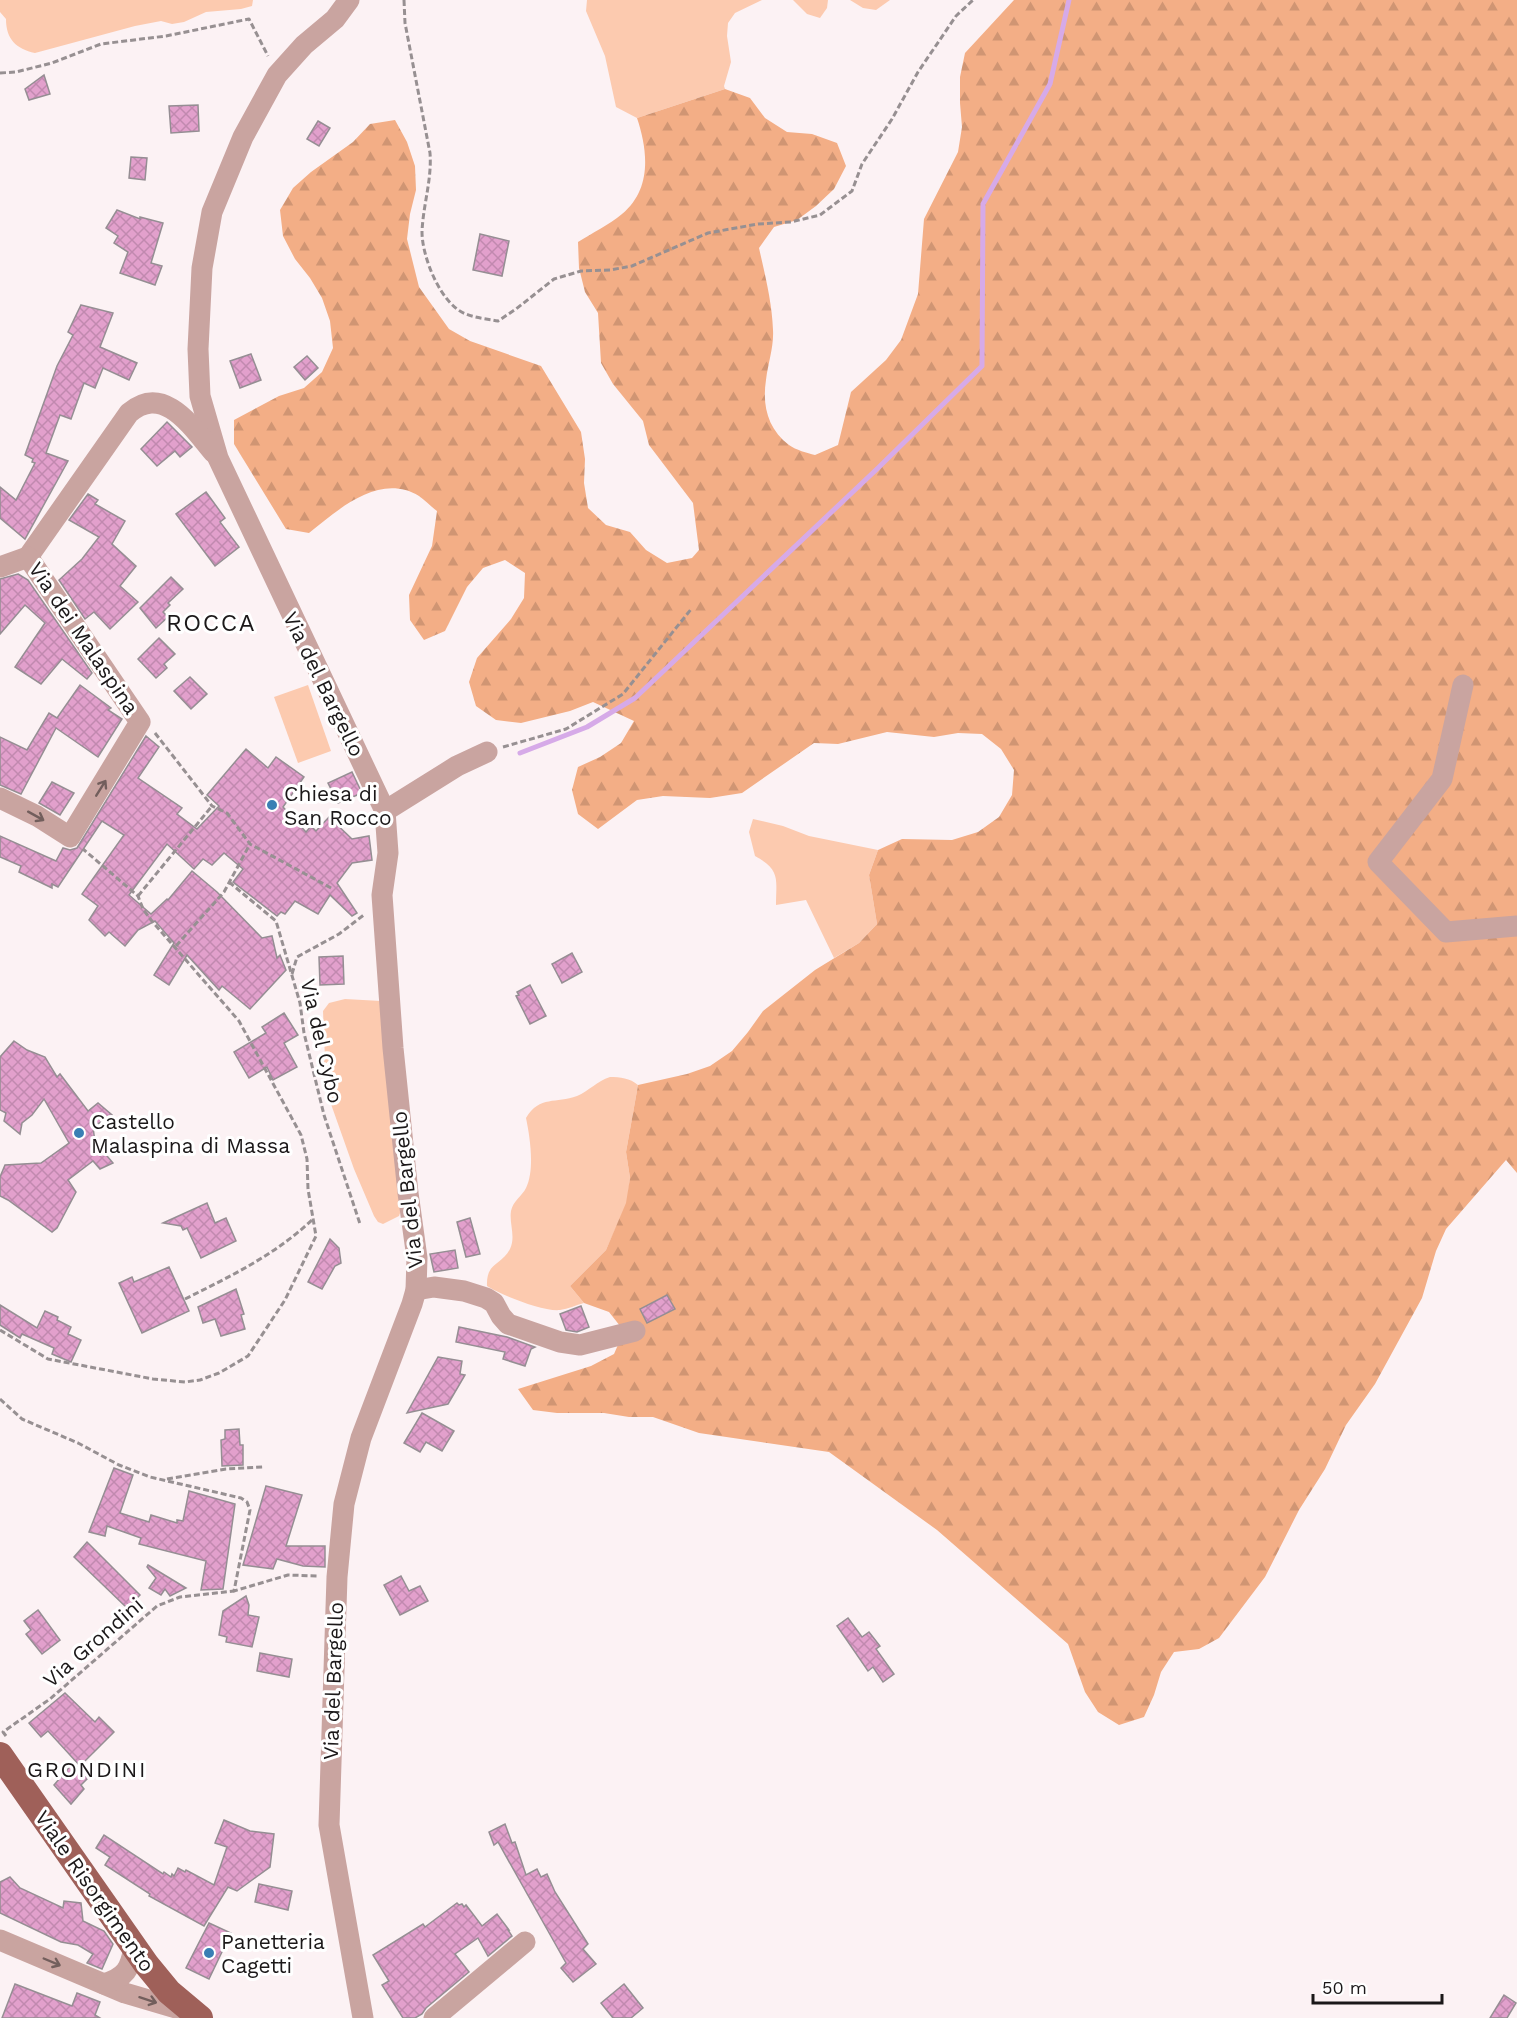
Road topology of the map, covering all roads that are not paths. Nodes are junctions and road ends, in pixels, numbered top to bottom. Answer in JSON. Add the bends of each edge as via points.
{"nodes":[{"id":1,"x":349,"y":0,"type":"edge"},
{"id":2,"x":218,"y":458,"type":"junction"},
{"id":3,"x":28,"y":557,"type":"junction"},
{"id":4,"x":0,"y":567,"type":"edge"},
{"id":5,"x":1463,"y":685,"type":"dead end"},
{"id":6,"x":487,"y":752,"type":"road end"},
{"id":7,"x":0,"y":798,"type":"edge"},
{"id":8,"x":385,"y":811,"type":"junction"},
{"id":9,"x":1517,"y":926,"type":"edge"},
{"id":10,"x":416,"y":1290,"type":"junction"},
{"id":11,"x":635,"y":1331,"type":"dead end"},
{"id":12,"x":5,"y":1749,"type":"edge"},
{"id":13,"x":0,"y":1940,"type":"edge"},
{"id":14,"x":525,"y":1942,"type":"dead end"},
{"id":15,"x":134,"y":1948,"type":"junction"},
{"id":16,"x":104,"y":1984,"type":"junction"},
{"id":17,"x":197,"y":2016,"type":"edge"},
{"id":18,"x":363,"y":2018,"type":"edge"},
{"id":19,"x":434,"y":2018,"type":"edge"}],
"edges":[{"from":1,"to":2,"type":"street","via":[[335,19],[277,75],[243,138],[212,212],[202,268],[198,349],[200,396]]},
{"from":2,"to":3,"type":"street","name":"Via dei Malaspina","via":[[162,402],[137,406],[92,463]]},
{"from":2,"to":8,"type":"street","name":"Via del Bargello"},
{"from":3,"to":4,"type":"street"},
{"from":7,"to":3,"type":"street","name":"Via dei Malaspina","one_way":true,"via":[[70,837],[140,722]]},
{"from":5,"to":9,"type":"street","via":[[1442,779],[1378,862],[1446,932]]},
{"from":6,"to":8,"type":"street"},
{"from":8,"to":10,"type":"street","name":"Via del Bargello","via":[[388,853],[382,895],[393,1048],[417,1258]]},
{"from":10,"to":11,"type":"street","via":[[434,1287],[486,1298],[508,1324],[560,1342],[580,1345]]},
{"from":10,"to":18,"type":"street","name":"Via del Bargello","via":[[361,1438],[344,1504],[337,1577],[329,1825]]},
{"from":12,"to":15,"type":"main road","name":"Viale Risorgimento"},
{"from":13,"to":16,"type":"street","one_way":true},
{"from":14,"to":19,"type":"street"},
{"from":15,"to":16,"type":"street","via":[[126,1972],[118,1980]]},
{"from":15,"to":17,"type":"main road","name":"Viale Risorgimento","via":[[169,1992]]},
{"from":16,"to":17,"type":"street","one_way":true}]}
